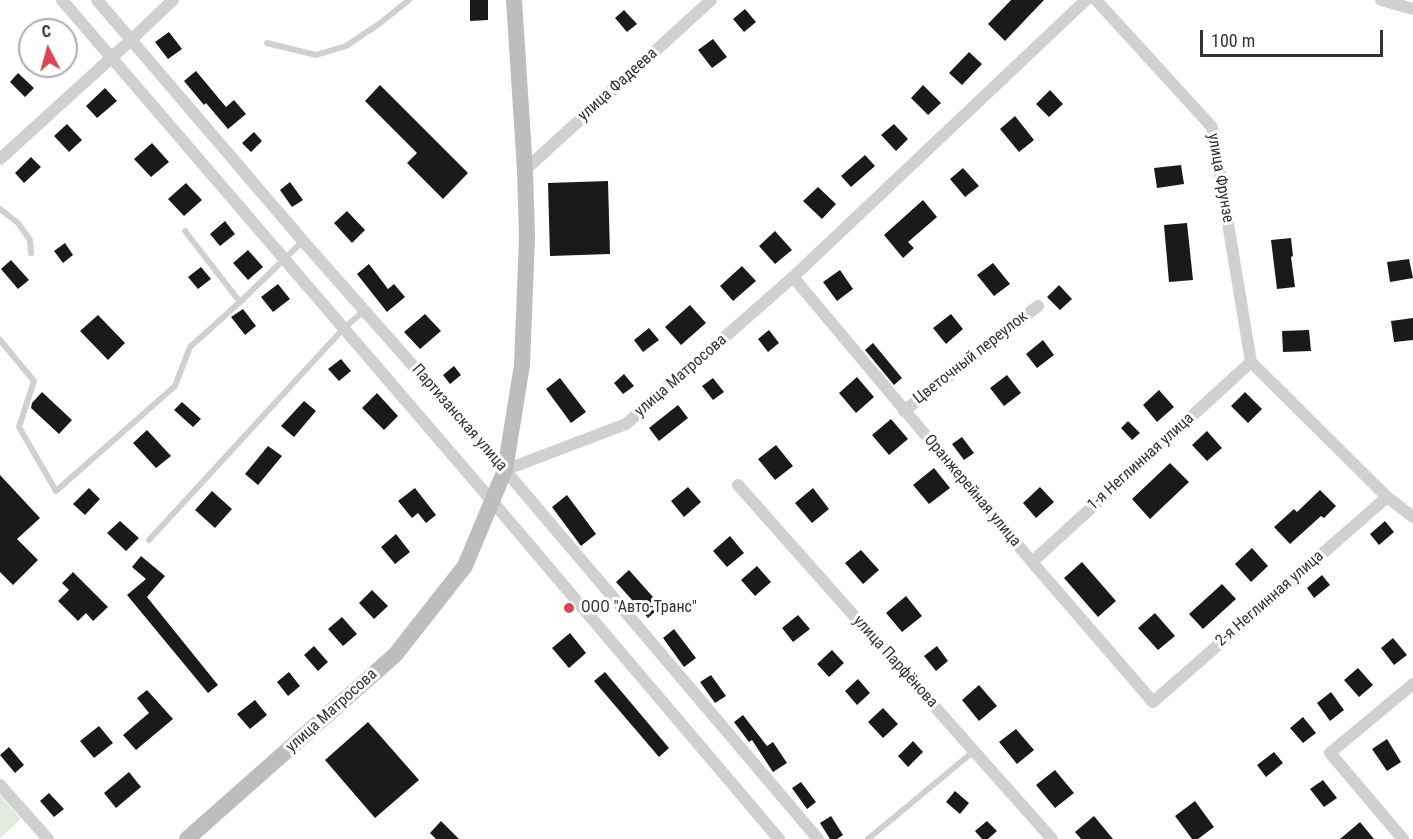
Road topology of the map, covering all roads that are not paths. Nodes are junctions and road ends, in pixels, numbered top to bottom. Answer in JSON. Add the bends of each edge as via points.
{"nodes":[{"id":1,"x":62,"y":0,"type":"edge"},
{"id":2,"x":97,"y":0,"type":"edge"},
{"id":3,"x":173,"y":0,"type":"edge"},
{"id":4,"x":409,"y":0,"type":"edge"},
{"id":5,"x":513,"y":0,"type":"edge"},
{"id":6,"x":711,"y":0,"type":"edge"},
{"id":7,"x":1086,"y":0,"type":"edge"},
{"id":8,"x":1096,"y":0,"type":"edge"},
{"id":9,"x":1381,"y":0,"type":"edge"},
{"id":10,"x":1413,"y":9,"type":"edge"},
{"id":11,"x":132,"y":39,"type":"junction"},
{"id":12,"x":267,"y":43,"type":"dead end"},
{"id":13,"x":112,"y":57,"type":"junction"},
{"id":14,"x":0,"y":159,"type":"edge"},
{"id":15,"x":525,"y":170,"type":"junction"},
{"id":16,"x":0,"y":209,"type":"edge"},
{"id":17,"x":185,"y":231,"type":"dead end"},
{"id":18,"x":303,"y":241,"type":"junction"},
{"id":19,"x":31,"y":253,"type":"dead end"},
{"id":20,"x":284,"y":258,"type":"junction"},
{"id":21,"x":793,"y":277,"type":"junction"},
{"id":22,"x":240,"y":302,"type":"junction"},
{"id":23,"x":1038,"y":306,"type":"dead end"},
{"id":24,"x":364,"y":311,"type":"junction"},
{"id":25,"x":344,"y":328,"type":"junction"},
{"id":26,"x":0,"y":340,"type":"edge"},
{"id":27,"x":1251,"y":362,"type":"junction"},
{"id":28,"x":904,"y":411,"type":"junction"},
{"id":29,"x":505,"y":470,"type":"junction"},
{"id":30,"x":738,"y":485,"type":"dead end"},
{"id":31,"x":1387,"y":497,"type":"junction"},
{"id":32,"x":492,"y":501,"type":"junction"},
{"id":33,"x":1413,"y":517,"type":"edge"},
{"id":34,"x":149,"y":540,"type":"dead end"},
{"id":35,"x":1032,"y":562,"type":"junction"},
{"id":36,"x":1413,"y":684,"type":"edge"},
{"id":37,"x":1154,"y":702,"type":"joint"},
{"id":38,"x":974,"y":751,"type":"junction"},
{"id":39,"x":0,"y":785,"type":"edge"},
{"id":40,"x":48,"y":839,"type":"edge"},
{"id":41,"x":187,"y":839,"type":"edge"},
{"id":42,"x":779,"y":839,"type":"edge"},
{"id":43,"x":818,"y":839,"type":"edge"},
{"id":44,"x":868,"y":839,"type":"edge"},
{"id":45,"x":1053,"y":839,"type":"edge"},
{"id":46,"x":1402,"y":839,"type":"edge"}],
"edges":[{"from":1,"to":13,"type":"street","name":"Партизанская улица"},
{"from":2,"to":11,"type":"street","name":"Партизанская улица"},
{"from":3,"to":11,"type":"street"},
{"from":4,"to":12,"type":"lane","via":[[346,46],[316,55]]},
{"from":5,"to":15,"type":"main road"},
{"from":6,"to":15,"type":"street","name":"улица Фадеева"},
{"from":7,"to":21,"type":"street","name":"улица Матросова"},
{"from":8,"to":27,"type":"street","name":"улица Фрунзе","via":[[1212,127]]},
{"from":9,"to":10,"type":"street"},
{"from":11,"to":13,"type":"street"},
{"from":11,"to":18,"type":"street","name":"Партизанская улица"},
{"from":13,"to":14,"type":"street"},
{"from":13,"to":20,"type":"street","name":"Партизанская улица"},
{"from":15,"to":29,"type":"main road","via":[[527,238],[522,365]]},
{"from":16,"to":19,"type":"lane","via":[[18,223],[30,240]]},
{"from":17,"to":22,"type":"lane"},
{"from":18,"to":20,"type":"lane"},
{"from":18,"to":24,"type":"street","name":"Партизанская улица"},
{"from":20,"to":22,"type":"lane"},
{"from":20,"to":25,"type":"street","name":"Партизанская улица"},
{"from":21,"to":28,"type":"street","name":"Оранжерейная улица"},
{"from":21,"to":29,"type":"street","name":"улица Матросова","via":[[626,424]]},
{"from":22,"to":26,"type":"lane","via":[[190,347],[175,386],[57,491],[19,427],[34,381]]},
{"from":23,"to":28,"type":"street","name":"Цветочный переулок"},
{"from":24,"to":25,"type":"lane"},
{"from":24,"to":29,"type":"street","name":"Партизанская улица"},
{"from":25,"to":32,"type":"street","name":"Партизанская улица"},
{"from":25,"to":34,"type":"lane"},
{"from":27,"to":31,"type":"street"},
{"from":27,"to":35,"type":"street","name":"1-я Неглинная улица"},
{"from":28,"to":35,"type":"street","name":"Оранжерейная улица"},
{"from":29,"to":32,"type":"main road","name":"улица Матросова"},
{"from":29,"to":43,"type":"street","name":"Партизанская улица"},
{"from":30,"to":38,"type":"street","name":"улица Парфёнова"},
{"from":31,"to":33,"type":"street"},
{"from":31,"to":37,"type":"street","name":"2-я Неглинная улица"},
{"from":32,"to":41,"type":"main road","name":"улица Матросова","via":[[465,566],[395,655]]},
{"from":32,"to":42,"type":"street","name":"Партизанская улица"},
{"from":35,"to":37,"type":"street","name":"Оранжерейная улица"},
{"from":36,"to":46,"type":"street","via":[[1330,753]]},
{"from":38,"to":44,"type":"lane"},
{"from":38,"to":45,"type":"street","name":"улица Парфёнова"},
{"from":39,"to":40,"type":"street"}]}
